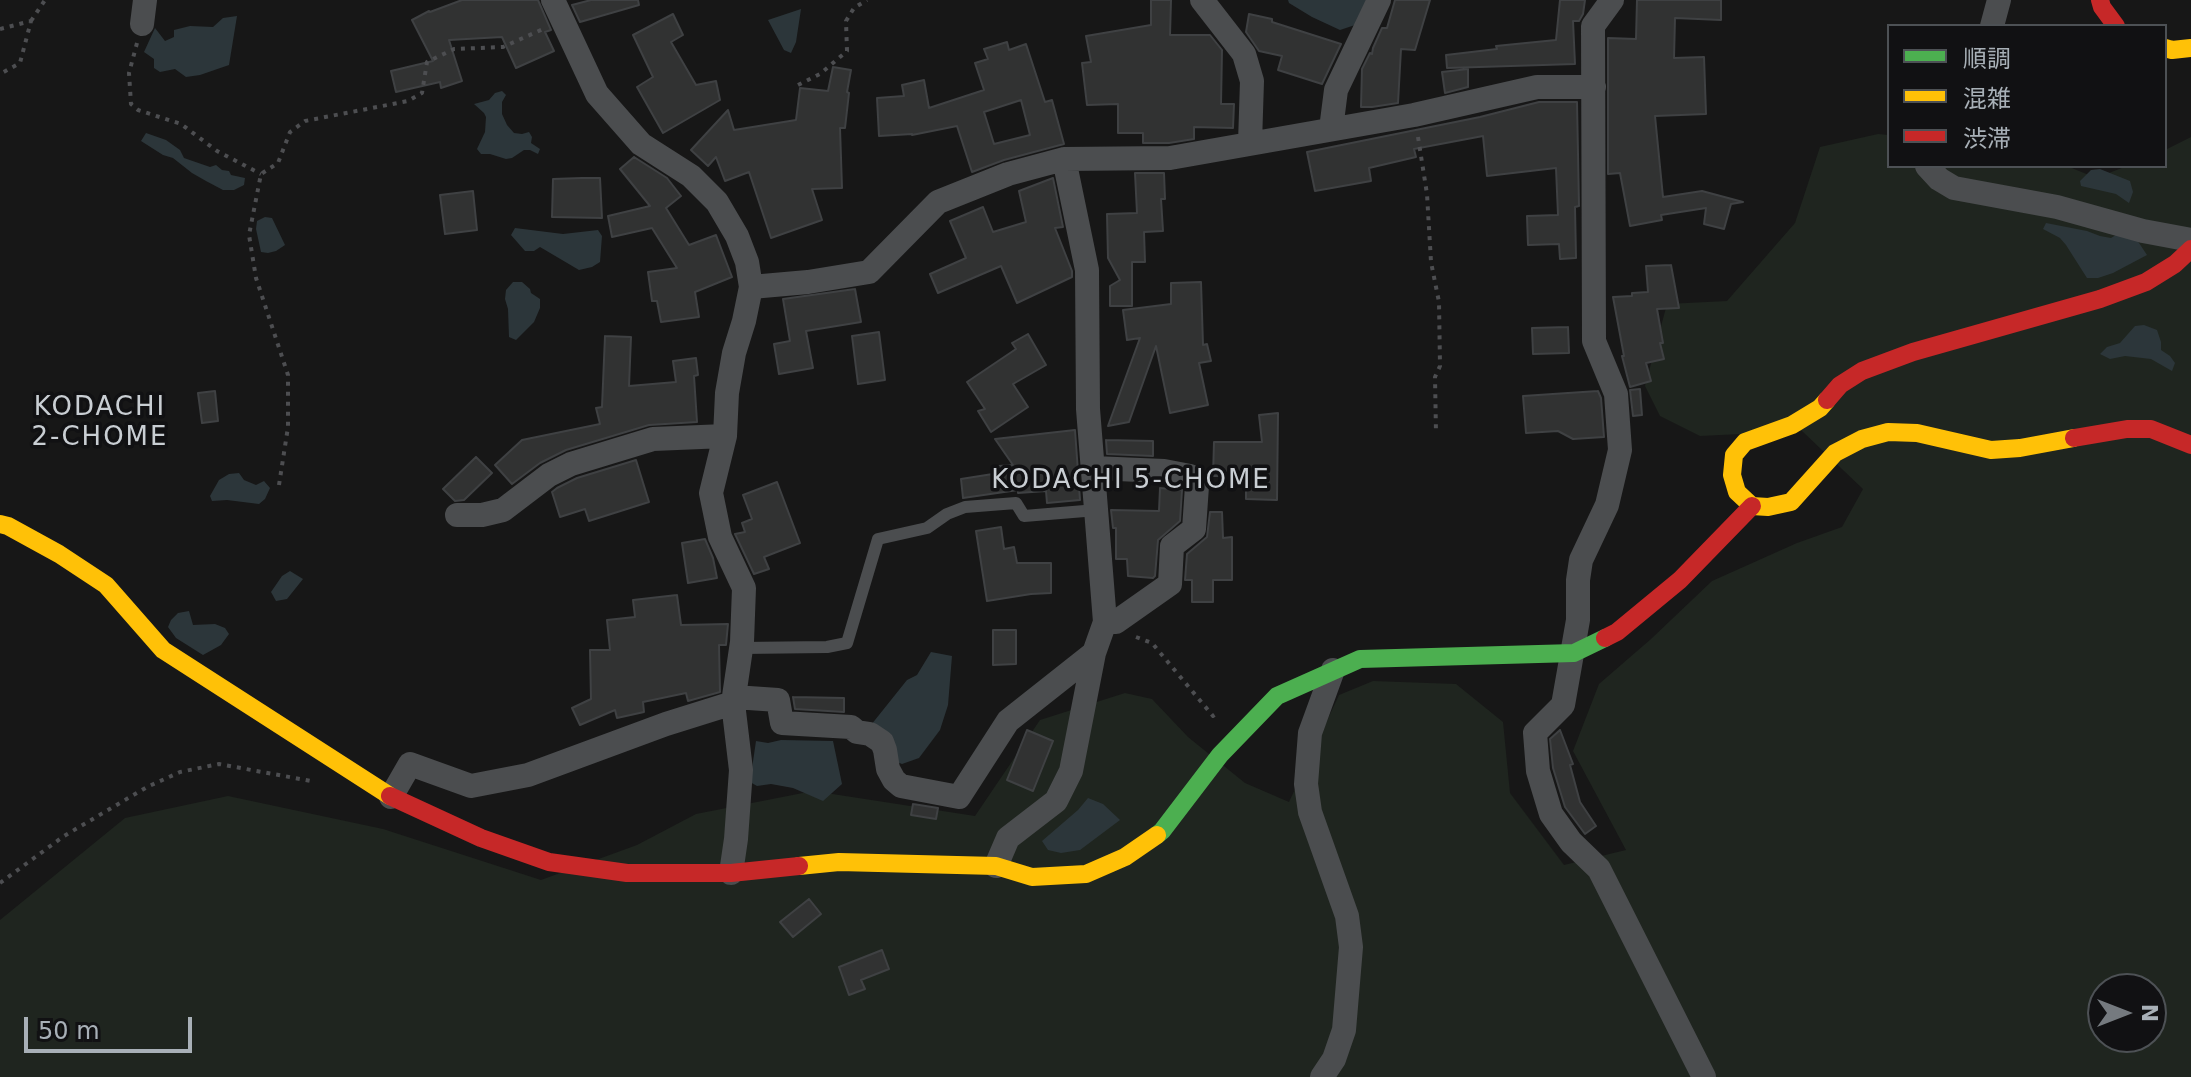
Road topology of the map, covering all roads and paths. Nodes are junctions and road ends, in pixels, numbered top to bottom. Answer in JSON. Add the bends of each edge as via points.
{"nodes":[{"id":1,"x":45,"y":0,"type":"edge"},
{"id":2,"x":867,"y":0,"type":"edge"},
{"id":3,"x":1202,"y":0,"type":"edge"},
{"id":4,"x":1379,"y":0,"type":"edge"},
{"id":5,"x":1612,"y":0,"type":"edge"},
{"id":6,"x":1999,"y":0,"type":"edge"},
{"id":7,"x":2100,"y":0,"type":"edge"},
{"id":8,"x":557,"y":10,"type":"edge"},
{"id":9,"x":144,"y":12,"type":"edge"},
{"id":10,"x":31,"y":21,"type":"junction"},
{"id":11,"x":1993,"y":24,"type":"edge"},
{"id":12,"x":2115,"y":24,"type":"edge"},
{"id":13,"x":0,"y":29,"type":"edge"},
{"id":14,"x":2191,"y":48,"type":"edge"},
{"id":15,"x":2167,"y":49,"type":"edge"},
{"id":16,"x":0,"y":74,"type":"edge"},
{"id":17,"x":798,"y":85,"type":"dead end"},
{"id":18,"x":1594,"y":87,"type":"junction"},
{"id":19,"x":1414,"y":115,"type":"junction"},
{"id":20,"x":1331,"y":129,"type":"junction"},
{"id":21,"x":1250,"y":143,"type":"junction"},
{"id":22,"x":1064,"y":159,"type":"junction"},
{"id":23,"x":1929,"y":168,"type":"edge"},
{"id":24,"x":261,"y":174,"type":"junction"},
{"id":25,"x":2191,"y":240,"type":"edge"},
{"id":26,"x":2191,"y":249,"type":"edge"},
{"id":27,"x":751,"y":287,"type":"junction"},
{"id":28,"x":1436,"y":433,"type":"dead end"},
{"id":29,"x":725,"y":436,"type":"junction"},
{"id":30,"x":2191,"y":445,"type":"edge"},
{"id":31,"x":1093,"y":468,"type":"junction"},
{"id":32,"x":279,"y":485,"type":"dead end"},
{"id":33,"x":1752,"y":506,"type":"junction"},
{"id":34,"x":1097,"y":510,"type":"junction"},
{"id":35,"x":457,"y":515,"type":"dead end"},
{"id":36,"x":0,"y":524,"type":"edge"},
{"id":37,"x":1110,"y":622,"type":"junction"},
{"id":38,"x":741,"y":648,"type":"junction"},
{"id":39,"x":1094,"y":653,"type":"junction"},
{"id":40,"x":1574,"y":653,"type":"junction"},
{"id":41,"x":1333,"y":670,"type":"junction"},
{"id":42,"x":733,"y":700,"type":"junction"},
{"id":43,"x":1224,"y":708,"type":"dead end"},
{"id":44,"x":313,"y":782,"type":"dead end"},
{"id":45,"x":391,"y":797,"type":"junction"},
{"id":46,"x":996,"y":866,"type":"junction"},
{"id":47,"x":731,"y":873,"type":"junction"},
{"id":48,"x":0,"y":883,"type":"edge"},
{"id":49,"x":1322,"y":1077,"type":"edge"},
{"id":50,"x":1704,"y":1077,"type":"edge"}],
"edges":[{"from":1,"to":10,"type":"path"},
{"from":2,"to":17,"type":"path","via":[[846,21],[847,51]]},
{"from":3,"to":21,"type":"street","via":[[1244,54],[1252,81]]},
{"from":4,"to":20,"type":"street","via":[[1336,90]]},
{"from":5,"to":18,"type":"street","via":[[1593,26]]},
{"from":6,"to":11,"type":"street"},
{"from":7,"to":12,"type":"street"},
{"from":8,"to":24,"type":"path","via":[[503,47],[454,49],[427,62],[422,93],[408,101],[305,121],[290,132],[278,163]]},
{"from":8,"to":27,"type":"street","via":[[597,94],[641,144],[691,176],[717,202],[737,236]]},
{"from":9,"to":24,"type":"path","via":[[129,73],[131,104],[181,124]]},
{"from":10,"to":13,"type":"path"},
{"from":10,"to":16,"type":"path","via":[[20,63]]},
{"from":14,"to":15,"type":"street"},
{"from":18,"to":19,"type":"street","via":[[1537,87]]},
{"from":18,"to":40,"type":"street","via":[[1594,341],[1616,394],[1620,450],[1607,505],[1581,560]]},
{"from":19,"to":20,"type":"street"},
{"from":19,"to":28,"type":"path","via":[[1439,302]]},
{"from":20,"to":21,"type":"street"},
{"from":21,"to":22,"type":"street","via":[[1170,158]]},
{"from":22,"to":27,"type":"street","via":[[938,202],[869,272]]},
{"from":22,"to":31,"type":"street","via":[[1087,270]]},
{"from":23,"to":25,"type":"street","via":[[1954,188]]},
{"from":24,"to":32,"type":"path","via":[[249,235],[256,278],[288,375],[288,427]]},
{"from":26,"to":33,"type":"street","via":[[2146,282],[1862,371],[1840,385],[1820,408],[1745,442],[1734,455],[1737,492]]},
{"from":27,"to":29,"type":"street","via":[[731,367]]},
{"from":29,"to":35,"type":"street","via":[[653,439],[571,464],[503,510]]},
{"from":29,"to":38,"type":"street","via":[[711,493],[720,537],[744,588]]},
{"from":30,"to":33,"type":"street","via":[[2151,429],[1991,450],[1917,433],[1888,432],[1835,453],[1791,502]]},
{"from":31,"to":34,"type":"street"},
{"from":31,"to":37,"type":"street","via":[[1164,471],[1190,476],[1197,486],[1194,529],[1172,546],[1170,584]]},
{"from":33,"to":40,"type":"street","via":[[1680,580],[1617,632]]},
{"from":34,"to":37,"type":"street"},
{"from":34,"to":38,"type":"lane","via":[[1024,516],[1016,503],[965,507],[927,528],[878,539],[847,643]]},
{"from":36,"to":45,"type":"street","via":[[106,585],[163,650]]},
{"from":37,"to":39,"type":"street"},
{"from":37,"to":43,"type":"path","via":[[1152,643],[1213,716]]},
{"from":38,"to":42,"type":"street"},
{"from":39,"to":42,"type":"street","via":[[1008,721],[959,797],[901,786],[888,769],[882,742],[870,734],[851,727],[782,723],[778,700]]},
{"from":39,"to":46,"type":"street","via":[[1071,771],[1056,801],[1008,838]]},
{"from":40,"to":41,"type":"street","via":[[1360,659]]},
{"from":40,"to":50,"type":"street","via":[[1563,705],[1535,733],[1538,771],[1551,814],[1599,869]]},
{"from":41,"to":46,"type":"street","via":[[1277,696],[1220,755],[1162,831],[1125,857],[1086,874],[1032,877]]},
{"from":41,"to":49,"type":"street","via":[[1310,733],[1306,784],[1310,812],[1347,916],[1351,947],[1344,1030]]},
{"from":42,"to":45,"type":"street","via":[[528,775],[471,786],[410,764]]},
{"from":42,"to":47,"type":"street","via":[[741,770]]},
{"from":44,"to":48,"type":"path","via":[[219,764],[180,772],[64,836]]},
{"from":45,"to":47,"type":"street","via":[[549,862],[627,873]]},
{"from":46,"to":47,"type":"street","via":[[839,862]]}]}
